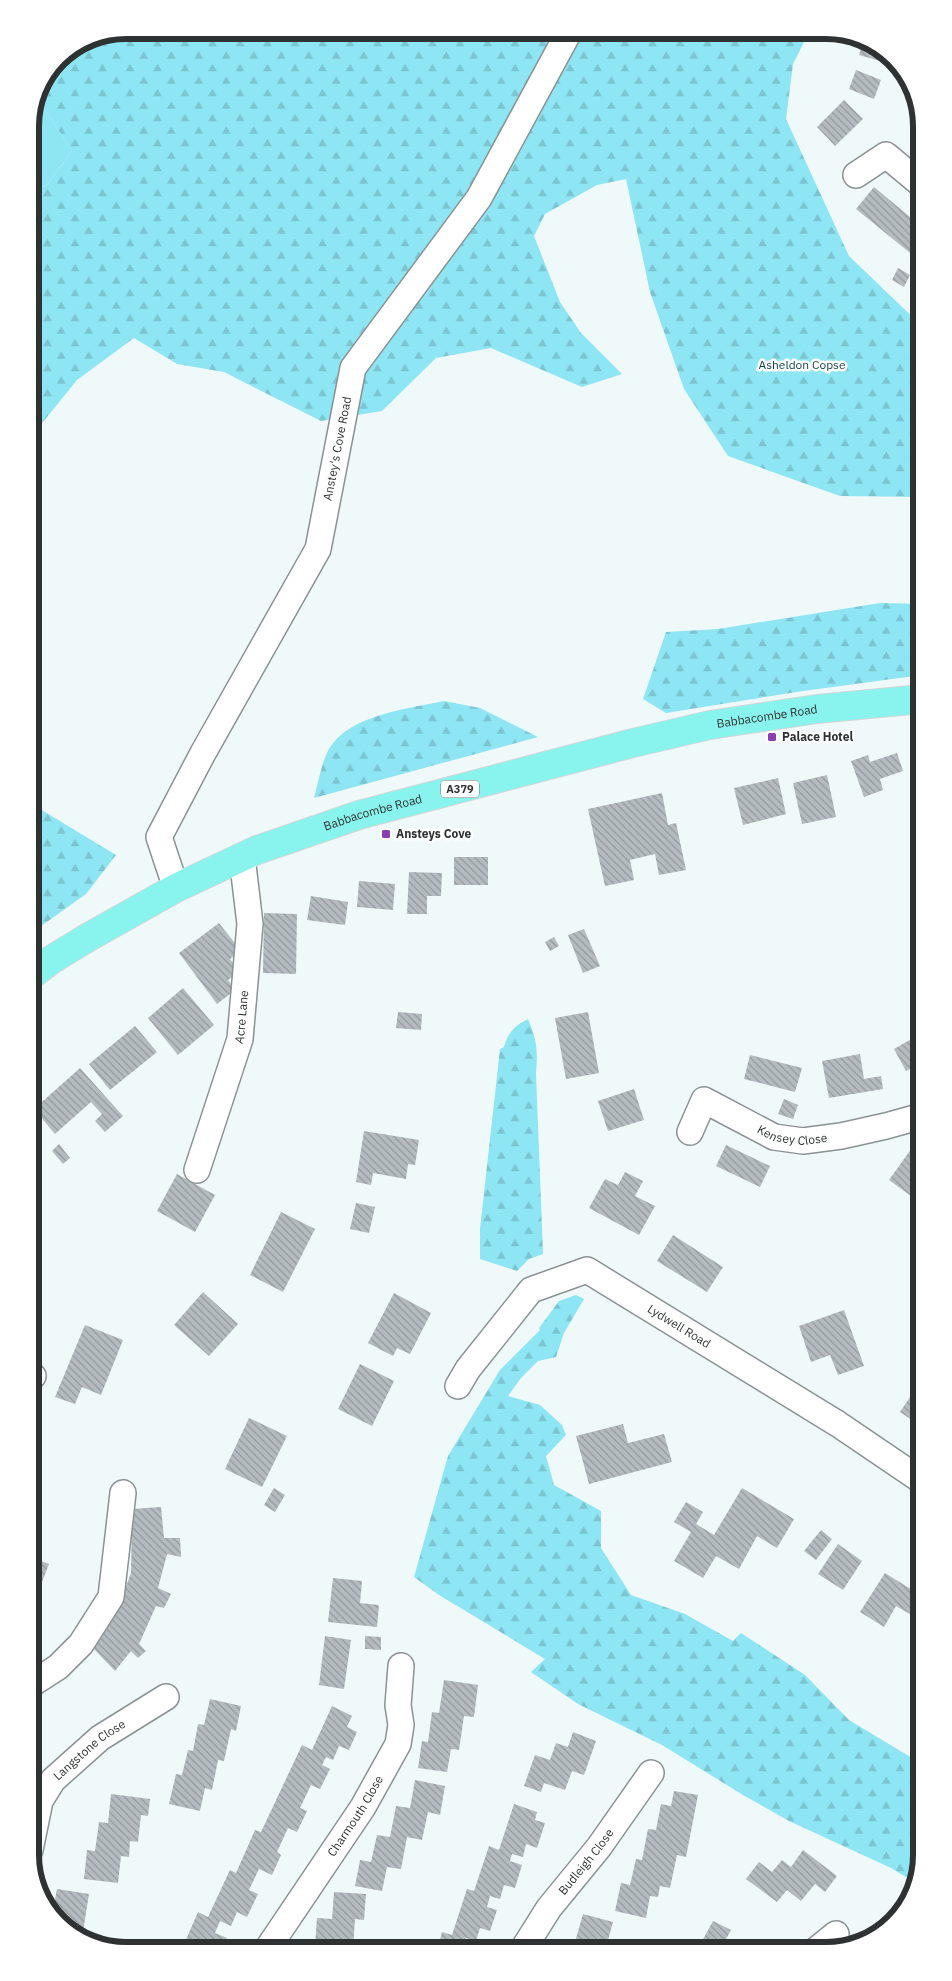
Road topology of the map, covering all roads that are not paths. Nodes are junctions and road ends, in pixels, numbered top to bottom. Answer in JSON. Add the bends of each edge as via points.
{"nodes":[{"id":1,"x":565,"y":39,"type":"edge"},
{"id":2,"x":913,"y":174,"type":"edge"},
{"id":3,"x":856,"y":175,"type":"dead end"},
{"id":4,"x":913,"y":700,"type":"edge"},
{"id":5,"x":242,"y":857,"type":"junction"},
{"id":6,"x":176,"y":888,"type":"junction"},
{"id":7,"x":39,"y":969,"type":"edge"},
{"id":8,"x":913,"y":1118,"type":"edge"},
{"id":9,"x":690,"y":1132,"type":"dead end"},
{"id":10,"x":197,"y":1170,"type":"dead end"},
{"id":11,"x":458,"y":1386,"type":"dead end"},
{"id":12,"x":913,"y":1474,"type":"edge"},
{"id":13,"x":123,"y":1493,"type":"dead end"},
{"id":14,"x":401,"y":1666,"type":"dead end"},
{"id":15,"x":39,"y":1679,"type":"edge"},
{"id":16,"x":166,"y":1697,"type":"dead end"},
{"id":17,"x":651,"y":1773,"type":"dead end"},
{"id":18,"x":39,"y":1806,"type":"edge"},
{"id":19,"x":836,"y":1934,"type":"dead end"},
{"id":20,"x":272,"y":1942,"type":"edge"},
{"id":21,"x":528,"y":1942,"type":"edge"},
{"id":22,"x":826,"y":1942,"type":"edge"}],
"edges":[{"from":1,"to":6,"type":"street","name":"Anstey's Cove Road","via":[[479,198],[353,368],[318,549],[159,837]]},
{"from":2,"to":3,"type":"street","via":[[889,146]]},
{"from":4,"to":5,"type":"main road","name":"Babbacombe Road","number":"A379","via":[[817,708],[700,727],[359,816]]},
{"from":5,"to":6,"type":"main road","name":"Babbacombe Road","number":"A379"},
{"from":5,"to":10,"type":"street","name":"Acre Lane","via":[[250,924],[240,1039]]},
{"from":6,"to":7,"type":"main road","name":"Babbacombe Road","number":"A379","via":[[72,946]]},
{"from":8,"to":9,"type":"street","name":"Kensey Close","via":[[850,1134],[803,1141],[774,1137],[704,1100]]},
{"from":11,"to":12,"type":"street","name":"Lydwell Road","via":[[531,1290],[587,1270],[838,1424]]},
{"from":13,"to":15,"type":"street","via":[[111,1598],[82,1644],[58,1667]]},
{"from":14,"to":20,"type":"street","name":"Charmouth Close","via":[[398,1744],[362,1807]]},
{"from":16,"to":18,"type":"street","name":"Langstone Close","via":[[100,1738],[53,1780]]},
{"from":17,"to":21,"type":"street","name":"Budleigh Close","via":[[599,1847],[549,1908]]},
{"from":19,"to":22,"type":"street"}]}
